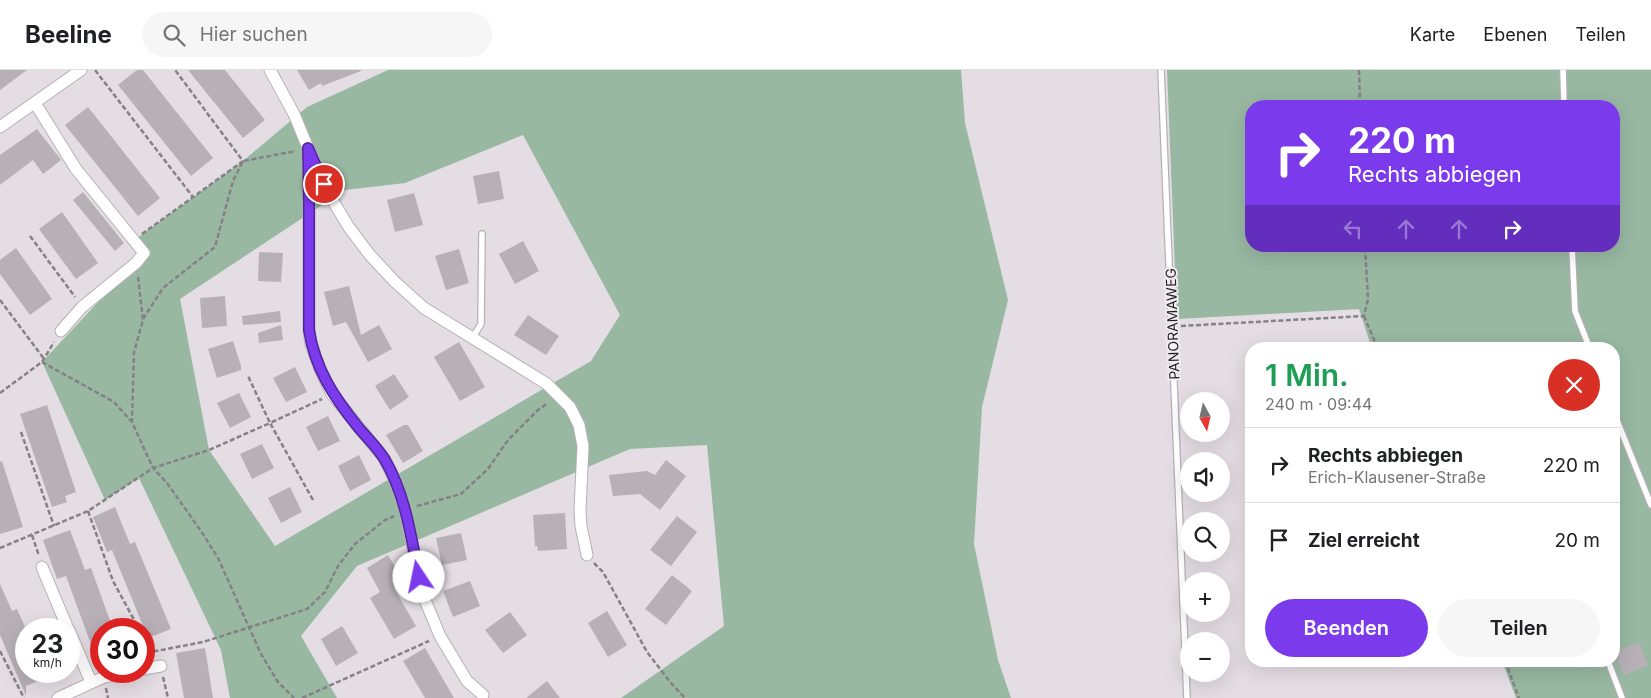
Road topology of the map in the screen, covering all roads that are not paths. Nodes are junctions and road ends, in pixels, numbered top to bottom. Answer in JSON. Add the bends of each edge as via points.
{"nodes":[{"id":1,"x":80,"y":70,"type":"edge"},
{"id":2,"x":270,"y":70,"type":"edge"},
{"id":3,"x":1161,"y":70,"type":"edge"},
{"id":4,"x":1562,"y":70,"type":"edge"},
{"id":5,"x":1564,"y":100,"type":"edge"},
{"id":6,"x":35,"y":103,"type":"junction"},
{"id":7,"x":0,"y":127,"type":"edge"},
{"id":8,"x":308,"y":148,"type":"junction"},
{"id":9,"x":482,"y":234,"type":"dead end"},
{"id":10,"x":1572,"y":252,"type":"edge"},
{"id":11,"x":61,"y":331,"type":"road end"},
{"id":12,"x":473,"y":337,"type":"junction"},
{"id":13,"x":1587,"y":342,"type":"edge"},
{"id":14,"x":1620,"y":429,"type":"edge"},
{"id":15,"x":1651,"y":505,"type":"edge"},
{"id":16,"x":587,"y":555,"type":"road end"},
{"id":17,"x":42,"y":567,"type":"road end"},
{"id":18,"x":64,"y":618,"type":"edge"},
{"id":19,"x":80,"y":656,"type":"edge"},
{"id":20,"x":161,"y":666,"type":"road end"},
{"id":21,"x":155,"y":667,"type":"edge"},
{"id":22,"x":1610,"y":667,"type":"edge"},
{"id":23,"x":90,"y":680,"type":"edge"},
{"id":24,"x":90,"y":682,"type":"edge"},
{"id":25,"x":484,"y":695,"type":"dead end"},
{"id":26,"x":58,"y":698,"type":"edge"},
{"id":27,"x":1187,"y":698,"type":"edge"},
{"id":28,"x":1622,"y":698,"type":"edge"}],
"edges":[{"from":1,"to":6,"type":"street"},
{"from":2,"to":8,"type":"street"},
{"from":3,"to":27,"type":"lane","name":"PANORAMAWEG"},
{"from":4,"to":5,"type":"lane"},
{"from":6,"to":7,"type":"street"},
{"from":6,"to":11,"type":"street","via":[[76,169],[144,253],[82,307]]},
{"from":8,"to":12,"type":"street","via":[[333,201],[368,254],[424,308]]},
{"from":8,"to":25,"type":"street","via":[[311,344],[332,394],[384,458],[396,482],[419,577],[440,636],[467,681]]},
{"from":9,"to":12,"type":"lane","via":[[480,324]]},
{"from":10,"to":13,"type":"lane","via":[[1575,310]]},
{"from":12,"to":16,"type":"street","via":[[547,384],[570,407],[579,425],[583,446],[580,510]]},
{"from":14,"to":15,"type":"lane"},
{"from":17,"to":18,"type":"street"},
{"from":19,"to":23,"type":"street"},
{"from":20,"to":21,"type":"street"},
{"from":22,"to":28,"type":"lane"},
{"from":24,"to":26,"type":"street"}]}
